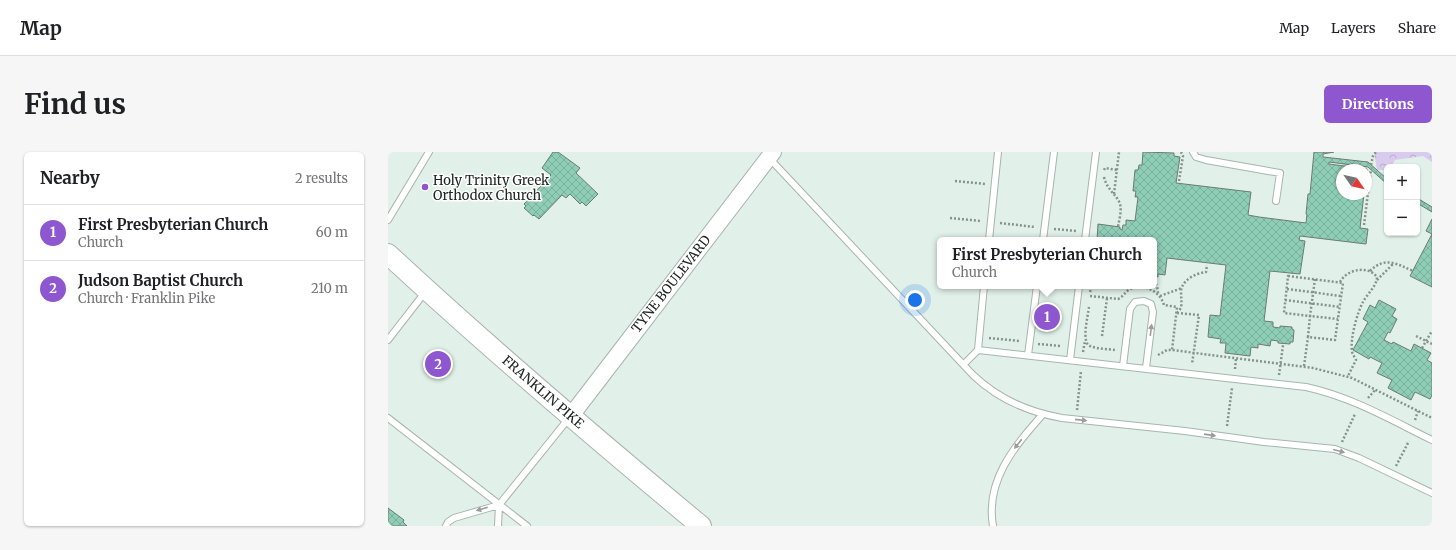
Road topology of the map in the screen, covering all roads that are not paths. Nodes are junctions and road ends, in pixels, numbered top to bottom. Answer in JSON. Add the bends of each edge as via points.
{"nodes":[{"id":1,"x":429,"y":152,"type":"edge"},
{"id":2,"x":998,"y":152,"type":"edge"},
{"id":3,"x":1054,"y":152,"type":"edge"},
{"id":4,"x":1096,"y":152,"type":"edge"},
{"id":5,"x":1193,"y":152,"type":"edge"},
{"id":6,"x":771,"y":155,"type":"edge"},
{"id":7,"x":1276,"y":201,"type":"dead end"},
{"id":8,"x":388,"y":220,"type":"edge"},
{"id":9,"x":989,"y":237,"type":"edge"},
{"id":10,"x":1043,"y":237,"type":"edge"},
{"id":11,"x":1085,"y":237,"type":"edge"},
{"id":12,"x":388,"y":254,"type":"edge"},
{"id":13,"x":984,"y":289,"type":"edge"},
{"id":14,"x":1037,"y":289,"type":"edge"},
{"id":15,"x":1079,"y":289,"type":"edge"},
{"id":16,"x":427,"y":290,"type":"junction"},
{"id":17,"x":388,"y":340,"type":"edge"},
{"id":18,"x":978,"y":350,"type":"junction"},
{"id":19,"x":1028,"y":355,"type":"junction"},
{"id":20,"x":1070,"y":360,"type":"junction"},
{"id":21,"x":964,"y":364,"type":"junction"},
{"id":22,"x":1123,"y":366,"type":"junction"},
{"id":23,"x":1146,"y":368,"type":"junction"},
{"id":24,"x":1043,"y":414,"type":"junction"},
{"id":25,"x":570,"y":417,"type":"junction"},
{"id":26,"x":388,"y":418,"type":"edge"},
{"id":27,"x":1432,"y":440,"type":"edge"},
{"id":28,"x":1432,"y":493,"type":"edge"},
{"id":29,"x":499,"y":505,"type":"junction"},
{"id":30,"x":446,"y":526,"type":"edge"},
{"id":31,"x":498,"y":526,"type":"edge"},
{"id":32,"x":527,"y":526,"type":"edge"},
{"id":33,"x":701,"y":526,"type":"edge"},
{"id":34,"x":993,"y":526,"type":"edge"}],
"edges":[{"from":1,"to":8,"type":"lane"},
{"from":2,"to":9,"type":"lane"},
{"from":3,"to":10,"type":"lane"},
{"from":4,"to":11,"type":"lane"},
{"from":5,"to":7,"type":"lane","via":[[1196,157],[1206,160],[1280,173]]},
{"from":6,"to":21,"type":"lane"},
{"from":6,"to":25,"type":"street","name":"TYNE BOULEVARD"},
{"from":12,"to":16,"type":"main road","name":"FRANKLIN PIKE"},
{"from":13,"to":18,"type":"lane"},
{"from":14,"to":19,"type":"lane"},
{"from":15,"to":20,"type":"lane"},
{"from":16,"to":17,"type":"lane"},
{"from":16,"to":25,"type":"main road","name":"FRANKLIN PIKE"},
{"from":18,"to":19,"type":"lane"},
{"from":18,"to":21,"type":"lane"},
{"from":19,"to":20,"type":"lane"},
{"from":20,"to":22,"type":"lane"},
{"from":21,"to":24,"type":"lane","via":[[982,384],[999,396],[1025,409]]},
{"from":22,"to":23,"type":"lane"},
{"from":23,"to":22,"type":"lane","one_way":true,"via":[[1153,312],[1151,304],[1144,300],[1135,302],[1130,309]]},
{"from":23,"to":27,"type":"lane","via":[[1327,391],[1362,405]]},
{"from":24,"to":28,"type":"lane","one_way":true,"via":[[1339,450]]},
{"from":24,"to":34,"type":"lane","one_way":true,"via":[[1016,445],[1000,471],[993,493]]},
{"from":25,"to":29,"type":"lane"},
{"from":25,"to":33,"type":"main road","name":"FRANKLIN PIKE"},
{"from":26,"to":29,"type":"lane"},
{"from":29,"to":30,"type":"lane","one_way":true,"via":[[454,518]]},
{"from":29,"to":31,"type":"lane"},
{"from":29,"to":32,"type":"lane"}]}
